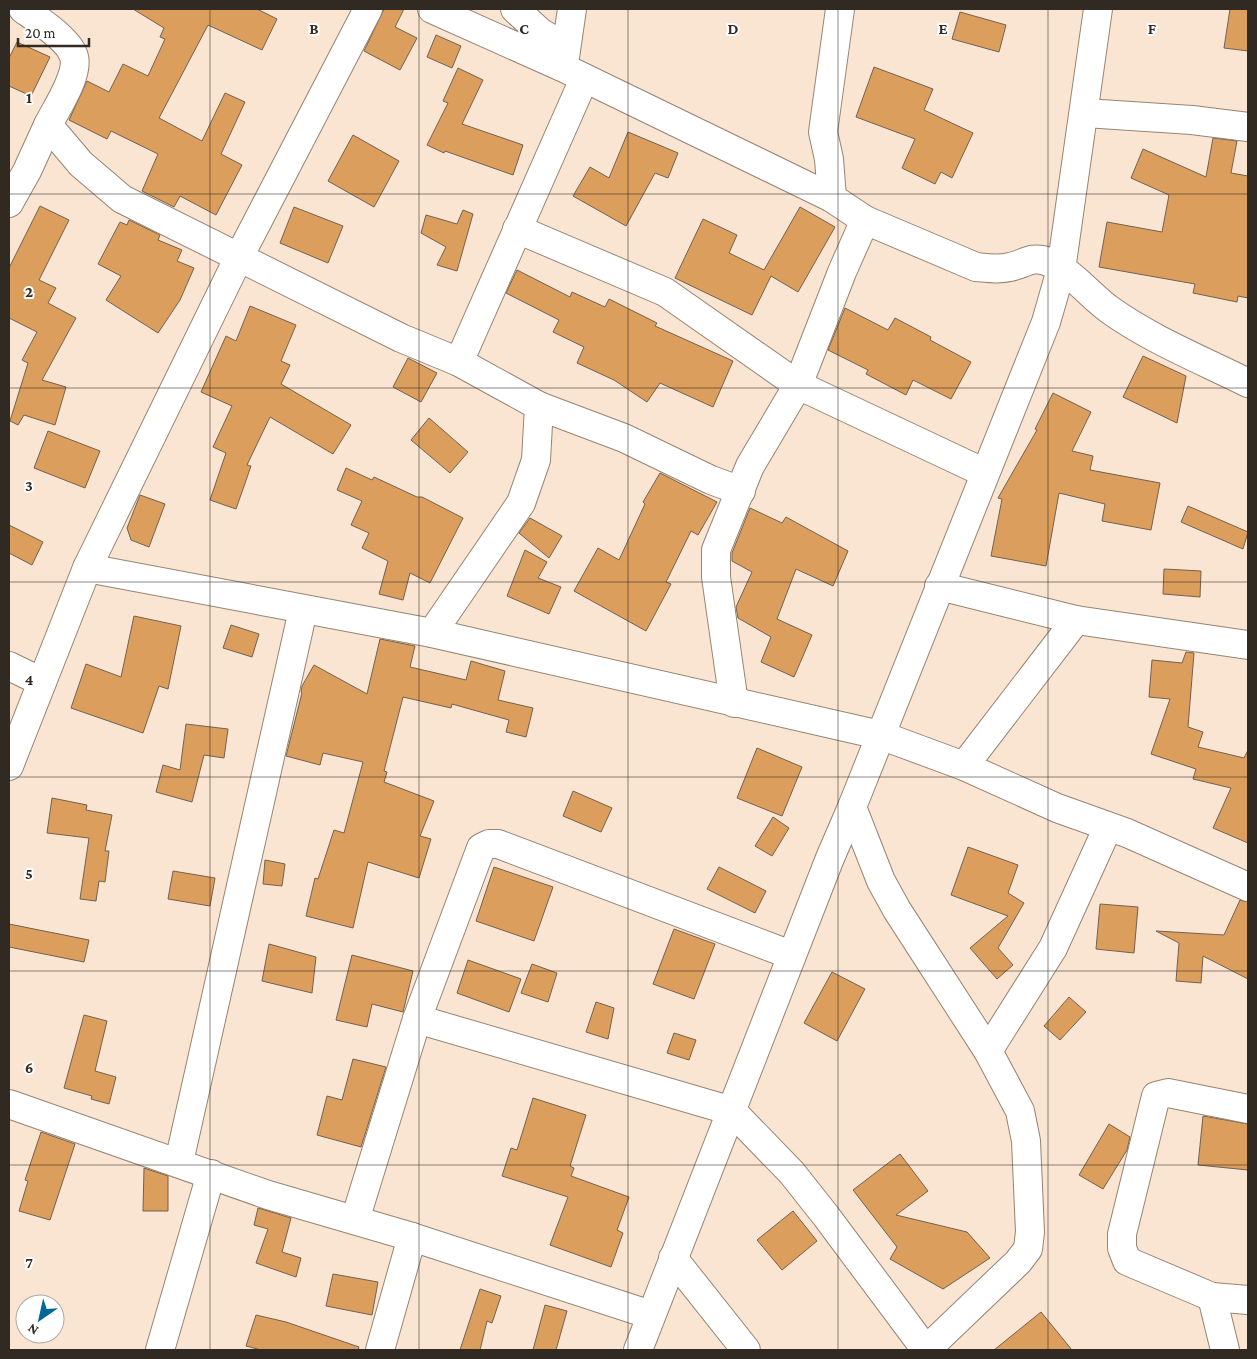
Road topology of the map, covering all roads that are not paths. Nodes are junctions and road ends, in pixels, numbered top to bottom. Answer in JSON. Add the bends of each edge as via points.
{"nodes":[{"id":1,"x":23,"y":9,"type":"edge"},
{"id":2,"x":368,"y":9,"type":"edge"},
{"id":3,"x":432,"y":9,"type":"edge"},
{"id":4,"x":515,"y":9,"type":"edge"},
{"id":5,"x":572,"y":9,"type":"edge"},
{"id":6,"x":840,"y":9,"type":"edge"},
{"id":7,"x":1098,"y":9,"type":"edge"},
{"id":8,"x":571,"y":64,"type":"junction"},
{"id":9,"x":1085,"y":113,"type":"junction"},
{"id":10,"x":48,"y":125,"type":"junction"},
{"id":11,"x":1248,"y":127,"type":"edge"},
{"id":12,"x":832,"y":198,"type":"junction"},
{"id":13,"x":9,"y":203,"type":"edge"},
{"id":14,"x":865,"y":220,"type":"junction"},
{"id":15,"x":517,"y":229,"type":"junction"},
{"id":16,"x":238,"y":259,"type":"junction"},
{"id":17,"x":1061,"y":270,"type":"junction"},
{"id":18,"x":458,"y":362,"type":"junction"},
{"id":19,"x":1248,"y":383,"type":"edge"},
{"id":20,"x":798,"y":385,"type":"junction"},
{"id":21,"x":539,"y":406,"type":"junction"},
{"id":22,"x":985,"y":473,"type":"junction"},
{"id":23,"x":740,"y":491,"type":"junction"},
{"id":24,"x":87,"y":568,"type":"junction"},
{"id":25,"x":939,"y":586,"type":"junction"},
{"id":26,"x":303,"y":610,"type":"junction"},
{"id":27,"x":1076,"y":620,"type":"junction"},
{"id":28,"x":432,"y":634,"type":"junction"},
{"id":29,"x":1248,"y":645,"type":"edge"},
{"id":30,"x":9,"y":666,"type":"edge"},
{"id":31,"x":42,"y":682,"type":"junction"},
{"id":32,"x":734,"y":703,"type":"junction"},
{"id":33,"x":880,"y":735,"type":"junction"},
{"id":34,"x":9,"y":766,"type":"edge"},
{"id":35,"x":964,"y":766,"type":"junction"},
{"id":36,"x":852,"y":808,"type":"junction"},
{"id":37,"x":1108,"y":827,"type":"junction"},
{"id":38,"x":1248,"y":888,"type":"edge"},
{"id":39,"x":791,"y":955,"type":"junction"},
{"id":40,"x":417,"y":1019,"type":"junction"},
{"id":41,"x":988,"y":1051,"type":"junction"},
{"id":42,"x":9,"y":1104,"type":"edge"},
{"id":43,"x":1248,"y":1108,"type":"edge"},
{"id":44,"x":732,"y":1111,"type":"junction"},
{"id":45,"x":179,"y":1162,"type":"junction"},
{"id":46,"x":211,"y":1174,"type":"junction"},
{"id":47,"x":355,"y":1220,"type":"junction"},
{"id":48,"x":412,"y":1237,"type":"junction"},
{"id":49,"x":674,"y":1258,"type":"junction"},
{"id":50,"x":1212,"y":1297,"type":"junction"},
{"id":51,"x":1248,"y":1300,"type":"edge"},
{"id":52,"x":652,"y":1315,"type":"junction"},
{"id":53,"x":160,"y":1350,"type":"edge"},
{"id":54,"x":380,"y":1350,"type":"edge"},
{"id":55,"x":638,"y":1350,"type":"edge"},
{"id":56,"x":746,"y":1350,"type":"edge"},
{"id":57,"x":926,"y":1350,"type":"edge"},
{"id":58,"x":1225,"y":1350,"type":"edge"}],
"edges":[{"from":1,"to":10,"type":"street","via":[[64,41],[74,57],[73,76]]},
{"from":2,"to":16,"type":"street"},
{"from":3,"to":8,"type":"street"},
{"from":4,"to":8,"type":"street"},
{"from":5,"to":8,"type":"street"},
{"from":6,"to":12,"type":"street","via":[[823,132]]},
{"from":7,"to":9,"type":"street"},
{"from":8,"to":12,"type":"street"},
{"from":8,"to":15,"type":"street"},
{"from":9,"to":11,"type":"street"},
{"from":9,"to":17,"type":"street"},
{"from":10,"to":13,"type":"street"},
{"from":10,"to":16,"type":"street","via":[[81,164],[122,199]]},
{"from":12,"to":14,"type":"street"},
{"from":14,"to":17,"type":"street","via":[[976,266],[995,270],[1033,258]]},
{"from":14,"to":20,"type":"street"},
{"from":15,"to":18,"type":"street"},
{"from":15,"to":20,"type":"street","via":[[666,292]]},
{"from":16,"to":18,"type":"street"},
{"from":16,"to":24,"type":"street"},
{"from":17,"to":19,"type":"street","via":[[1110,310]]},
{"from":17,"to":22,"type":"street","via":[[1046,322]]},
{"from":18,"to":21,"type":"street"},
{"from":20,"to":22,"type":"street"},
{"from":20,"to":23,"type":"street","via":[[750,466]]},
{"from":21,"to":23,"type":"street","via":[[624,438]]},
{"from":21,"to":28,"type":"street","via":[[536,460],[521,503]]},
{"from":22,"to":25,"type":"street"},
{"from":23,"to":32,"type":"street","via":[[716,550],[716,577]]},
{"from":24,"to":26,"type":"street"},
{"from":24,"to":31,"type":"street"},
{"from":25,"to":27,"type":"street"},
{"from":25,"to":33,"type":"street"},
{"from":26,"to":28,"type":"street"},
{"from":26,"to":45,"type":"street"},
{"from":27,"to":29,"type":"street"},
{"from":27,"to":35,"type":"street"},
{"from":28,"to":32,"type":"street"},
{"from":30,"to":31,"type":"street"},
{"from":31,"to":34,"type":"street"},
{"from":32,"to":33,"type":"street"},
{"from":33,"to":35,"type":"street"},
{"from":33,"to":36,"type":"street"},
{"from":35,"to":37,"type":"street"},
{"from":36,"to":39,"type":"street"},
{"from":36,"to":41,"type":"street","via":[[881,881],[897,910]]},
{"from":37,"to":38,"type":"street"},
{"from":37,"to":41,"type":"street","via":[[1053,948]]},
{"from":39,"to":40,"type":"street","via":[[498,844],[489,844],[477,853]]},
{"from":39,"to":44,"type":"street"},
{"from":40,"to":44,"type":"street"},
{"from":40,"to":47,"type":"street"},
{"from":41,"to":57,"type":"street","via":[[1020,1111],[1026,1141],[1028,1249]]},
{"from":42,"to":45,"type":"street"},
{"from":43,"to":50,"type":"street","via":[[1168,1093],[1156,1096],[1122,1234],[1122,1248],[1127,1261]]},
{"from":44,"to":49,"type":"street"},
{"from":44,"to":57,"type":"street","via":[[792,1173]]},
{"from":45,"to":46,"type":"street"},
{"from":46,"to":47,"type":"street","via":[[268,1195]]},
{"from":46,"to":53,"type":"street"},
{"from":47,"to":48,"type":"street"},
{"from":48,"to":52,"type":"street"},
{"from":48,"to":54,"type":"street"},
{"from":49,"to":52,"type":"street"},
{"from":49,"to":56,"type":"street"},
{"from":50,"to":51,"type":"street"},
{"from":50,"to":58,"type":"street"},
{"from":52,"to":55,"type":"street"}]}
